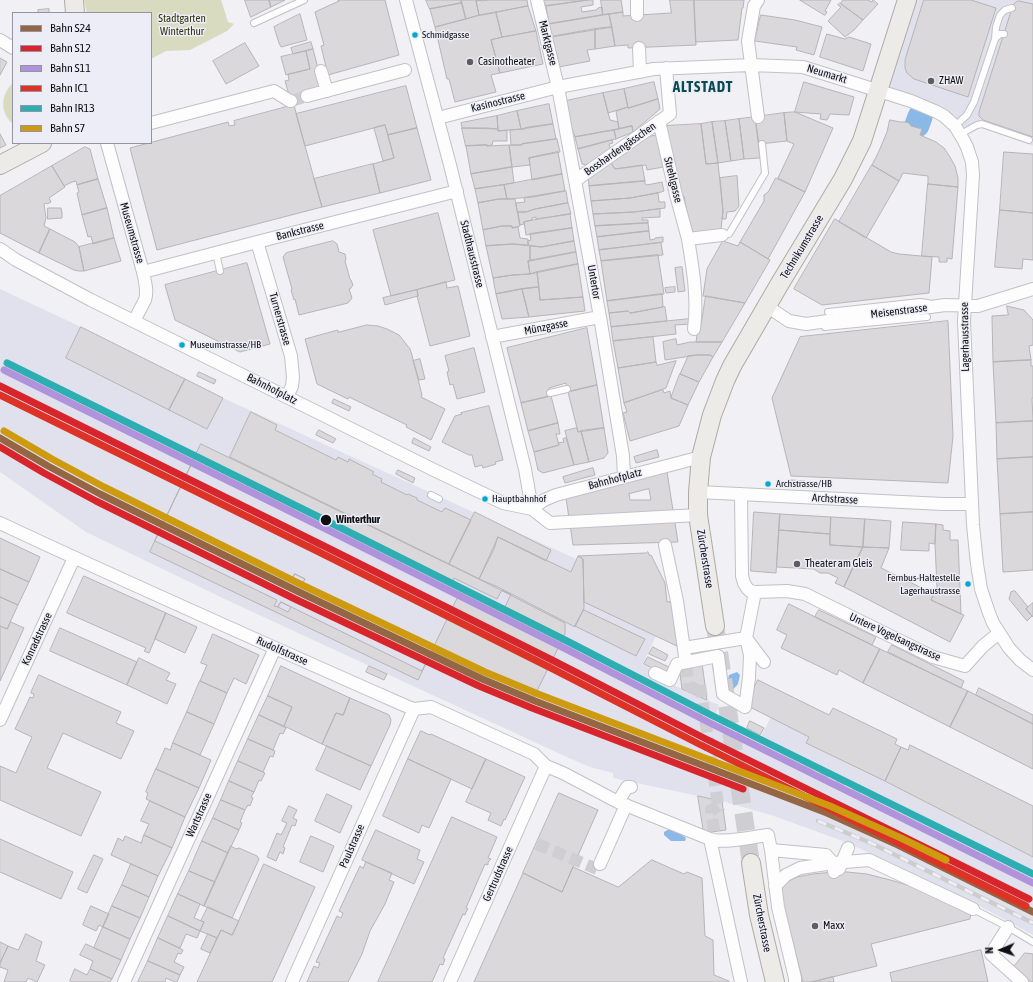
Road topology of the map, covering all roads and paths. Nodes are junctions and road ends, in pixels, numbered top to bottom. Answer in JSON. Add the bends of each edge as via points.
{"nodes":[{"id":1,"x":74,"y":0,"type":"edge"},
{"id":2,"x":304,"y":0,"type":"edge"},
{"id":3,"x":406,"y":0,"type":"edge"},
{"id":4,"x":537,"y":0,"type":"edge"},
{"id":5,"x":637,"y":0,"type":"edge"},
{"id":6,"x":758,"y":0,"type":"edge"},
{"id":7,"x":907,"y":0,"type":"edge"},
{"id":8,"x":1012,"y":8,"type":"dead end"},
{"id":9,"x":75,"y":12,"type":"edge"},
{"id":10,"x":637,"y":15,"type":"dead end"},
{"id":11,"x":254,"y":23,"type":"dead end"},
{"id":12,"x":1004,"y":34,"type":"dead end"},
{"id":13,"x":995,"y":39,"type":"junction"},
{"id":14,"x":0,"y":40,"type":"edge"},
{"id":15,"x":12,"y":47,"type":"edge"},
{"id":16,"x":639,"y":48,"type":"dead end"},
{"id":17,"x":751,"y":64,"type":"junction"},
{"id":18,"x":666,"y":68,"type":"junction"},
{"id":19,"x":405,"y":70,"type":"dead end"},
{"id":20,"x":322,"y":71,"type":"dead end"},
{"id":21,"x":640,"y":72,"type":"junction"},
{"id":22,"x":558,"y":87,"type":"junction"},
{"id":23,"x":870,"y":88,"type":"junction"},
{"id":24,"x":327,"y":91,"type":"junction"},
{"id":25,"x":307,"y":96,"type":"tunnel mouth"},
{"id":26,"x":291,"y":101,"type":"dead end"},
{"id":27,"x":758,"y":117,"type":"dead end"},
{"id":28,"x":438,"y":118,"type":"junction"},
{"id":29,"x":661,"y":120,"type":"junction"},
{"id":30,"x":152,"y":123,"type":"edge"},
{"id":31,"x":958,"y":130,"type":"junction"},
{"id":32,"x":1029,"y":140,"type":"dead end"},
{"id":33,"x":40,"y":144,"type":"edge"},
{"id":34,"x":107,"y":144,"type":"edge"},
{"id":35,"x":762,"y":144,"type":"dead end"},
{"id":36,"x":0,"y":165,"type":"edge"},
{"id":37,"x":576,"y":180,"type":"junction"},
{"id":38,"x":456,"y":191,"type":"junction"},
{"id":39,"x":722,"y":235,"type":"joint"},
{"id":40,"x":688,"y":239,"type":"junction"},
{"id":41,"x":257,"y":242,"type":"junction"},
{"id":42,"x":0,"y":249,"type":"edge"},
{"id":43,"x":216,"y":253,"type":"junction"},
{"id":44,"x":0,"y":254,"type":"edge"},
{"id":45,"x":16,"y":260,"type":"junction"},
{"id":46,"x":220,"y":271,"type":"dead end"},
{"id":47,"x":143,"y":272,"type":"junction"},
{"id":48,"x":1030,"y":294,"type":"edge"},
{"id":49,"x":946,"y":305,"type":"junction"},
{"id":50,"x":964,"y":306,"type":"junction"},
{"id":51,"x":768,"y":307,"type":"junction"},
{"id":52,"x":828,"y":312,"type":"dead end"},
{"id":53,"x":600,"y":317,"type":"junction"},
{"id":54,"x":927,"y":317,"type":"dead end"},
{"id":55,"x":134,"y":321,"type":"junction"},
{"id":56,"x":806,"y":324,"type":"junction"},
{"id":57,"x":694,"y":329,"type":"dead end"},
{"id":58,"x":492,"y":337,"type":"junction"},
{"id":59,"x":567,"y":389,"type":"dead end"},
{"id":60,"x":550,"y":393,"type":"dead end"},
{"id":61,"x":287,"y":397,"type":"junction"},
{"id":62,"x":701,"y":457,"type":"junction"},
{"id":63,"x":624,"y":477,"type":"junction"},
{"id":64,"x":698,"y":492,"type":"junction"},
{"id":65,"x":741,"y":494,"type":"junction"},
{"id":66,"x":431,"y":495,"type":"dead end"},
{"id":67,"x":439,"y":499,"type":"dead end"},
{"id":68,"x":972,"y":504,"type":"junction"},
{"id":69,"x":532,"y":509,"type":"junction"},
{"id":70,"x":698,"y":516,"type":"junction"},
{"id":71,"x":0,"y":523,"type":"edge"},
{"id":72,"x":665,"y":545,"type":"dead end"},
{"id":73,"x":74,"y":558,"type":"junction"},
{"id":74,"x":755,"y":592,"type":"junction"},
{"id":75,"x":715,"y":626,"type":"tunnel mouth"},
{"id":76,"x":999,"y":633,"type":"junction"},
{"id":77,"x":746,"y":638,"type":"junction"},
{"id":78,"x":689,"y":647,"type":"junction"},
{"id":79,"x":275,"y":648,"type":"junction"},
{"id":80,"x":718,"y":656,"type":"junction"},
{"id":81,"x":764,"y":662,"type":"dead end"},
{"id":82,"x":691,"y":663,"type":"junction"},
{"id":83,"x":1033,"y":670,"type":"edge"},
{"id":84,"x":655,"y":673,"type":"dead end"},
{"id":85,"x":414,"y":709,"type":"junction"},
{"id":86,"x":0,"y":720,"type":"edge"},
{"id":87,"x":546,"y":766,"type":"junction"},
{"id":88,"x":631,"y":787,"type":"dead end"},
{"id":89,"x":622,"y":804,"type":"junction"},
{"id":90,"x":717,"y":836,"type":"junction"},
{"id":91,"x":771,"y":850,"type":"junction"},
{"id":92,"x":869,"y":860,"type":"junction"},
{"id":93,"x":751,"y":863,"type":"tunnel mouth"},
{"id":94,"x":600,"y":864,"type":"dead end"},
{"id":95,"x":837,"y":867,"type":"junction"},
{"id":96,"x":775,"y":886,"type":"junction"},
{"id":97,"x":973,"y":908,"type":"joint"},
{"id":98,"x":1008,"y":927,"type":"junction"},
{"id":99,"x":1033,"y":942,"type":"edge"},
{"id":100,"x":796,"y":981,"type":"edge"},
{"id":101,"x":124,"y":982,"type":"edge"},
{"id":102,"x":292,"y":982,"type":"edge"},
{"id":103,"x":450,"y":982,"type":"edge"},
{"id":104,"x":741,"y":982,"type":"edge"},
{"id":105,"x":775,"y":982,"type":"edge"},
{"id":106,"x":1022,"y":982,"type":"edge"}],
"edges":[{"from":1,"to":9,"type":"main road"},
{"from":2,"to":11,"type":"lane"},
{"from":3,"to":28,"type":"street","name":"Stadthausstrasse"},
{"from":4,"to":22,"type":"street","name":"Marktgasse"},
{"from":5,"to":10,"type":"street"},
{"from":6,"to":17,"type":"street","via":[[754,6],[748,41]]},
{"from":7,"to":23,"type":"main road","name":"Technikumstrasse"},
{"from":8,"to":13,"type":"lane","via":[[1000,15]]},
{"from":12,"to":13,"type":"lane"},
{"from":13,"to":31,"type":"lane","via":[[973,106]]},
{"from":14,"to":15,"type":"street"},
{"from":16,"to":21,"type":"street"},
{"from":17,"to":18,"type":"street","name":"Neumarkt"},
{"from":17,"to":23,"type":"street","name":"Neumarkt","via":[[804,67]]},
{"from":17,"to":27,"type":"street"},
{"from":18,"to":21,"type":"street","name":"Neumarkt"},
{"from":18,"to":29,"type":"street","via":[[670,114]]},
{"from":19,"to":24,"type":"street"},
{"from":20,"to":24,"type":"street"},
{"from":21,"to":22,"type":"street","name":"Neumarkt"},
{"from":22,"to":28,"type":"street","name":"Kasinostrasse"},
{"from":22,"to":37,"type":"street","name":"Untertor"},
{"from":23,"to":31,"type":"street","name":"Lagerhausstrasse","via":[[937,112]]},
{"from":23,"to":51,"type":"main road","name":"Technikumstrasse","via":[[862,141],[843,179]]},
{"from":24,"to":25,"type":"street"},
{"from":26,"to":30,"type":"street","via":[[274,91]]},
{"from":28,"to":38,"type":"street","name":"Stadthausstrasse"},
{"from":29,"to":37,"type":"street","name":"Bosshardengässchen"},
{"from":29,"to":40,"type":"street","name":"Strehlgasse"},
{"from":31,"to":32,"type":"lane","via":[[982,124]]},
{"from":31,"to":50,"type":"street","name":"Lagerhausstrasse","via":[[970,154],[974,175]]},
{"from":33,"to":36,"type":"main road"},
{"from":34,"to":47,"type":"street","name":"Museumstrasse"},
{"from":35,"to":39,"type":"lane","via":[[765,173],[729,234]]},
{"from":37,"to":53,"type":"street","name":"Untertor"},
{"from":38,"to":41,"type":"street","name":"Bankstrasse"},
{"from":38,"to":58,"type":"street","name":"Stadthausstrasse"},
{"from":39,"to":40,"type":"street"},
{"from":40,"to":57,"type":"street","name":"Strehlgasse","via":[[696,298]]},
{"from":41,"to":43,"type":"street","name":"Bankstrasse"},
{"from":41,"to":61,"type":"street","name":"Turnerstrasse","via":[[291,356],[293,381]]},
{"from":42,"to":45,"type":"street","name":"Bahnhofplatz"},
{"from":43,"to":46,"type":"lane"},
{"from":43,"to":47,"type":"street","name":"Bankstrasse"},
{"from":44,"to":45,"type":"street","name":"Bahnhofplatz"},
{"from":45,"to":55,"type":"street","name":"Bahnhofplatz"},
{"from":47,"to":55,"type":"street","name":"Museumstrasse","via":[[146,297]]},
{"from":48,"to":50,"type":"street","name":"Meisenstrasse","via":[[978,306]]},
{"from":49,"to":50,"type":"street","name":"Meisenstrasse"},
{"from":49,"to":52,"type":"lane","via":[[920,302]]},
{"from":49,"to":56,"type":"street","name":"Meisenstrasse"},
{"from":50,"to":68,"type":"street","name":"Lagerhausstrasse"},
{"from":51,"to":56,"type":"street","name":"Meisenstrasse","via":[[789,321]]},
{"from":51,"to":62,"type":"main road","name":"Technikumstrasse","via":[[725,381],[712,415]]},
{"from":53,"to":58,"type":"street","name":"Münzgasse"},
{"from":53,"to":63,"type":"street","name":"Untertor","via":[[623,456]]},
{"from":54,"to":56,"type":"lane","via":[[825,327]]},
{"from":55,"to":61,"type":"street","name":"Bahnhofplatz"},
{"from":58,"to":69,"type":"street","name":"Stadthausstrasse","via":[[525,469]]},
{"from":59,"to":60,"type":"lane"},
{"from":61,"to":69,"type":"street","name":"Bahnhofplatz","via":[[503,503]]},
{"from":62,"to":63,"type":"street","name":"Bahnhofplatz"},
{"from":62,"to":64,"type":"main road","name":"Technikumstrasse"},
{"from":63,"to":69,"type":"street","name":"Bahnhofplatz","via":[[556,494]]},
{"from":64,"to":65,"type":"street","name":"Archstrasse"},
{"from":64,"to":70,"type":"main road","name":"Zürcherstrasse"},
{"from":65,"to":68,"type":"street","name":"Archstrasse"},
{"from":65,"to":74,"type":"street","via":[[742,576],[747,588]]},
{"from":66,"to":67,"type":"lane"},
{"from":68,"to":76,"type":"street","name":"Lagerhausstrasse","via":[[981,589]]},
{"from":69,"to":70,"type":"street","name":"Bahnhofplatz","via":[[550,523]]},
{"from":70,"to":75,"type":"main road","name":"Zürcherstrasse"},
{"from":71,"to":73,"type":"street","name":"Rudolfstrasse"},
{"from":72,"to":78,"type":"street","via":[[680,619]]},
{"from":73,"to":79,"type":"street","name":"Rudolfstrasse"},
{"from":73,"to":86,"type":"street","name":"Konradstrasse"},
{"from":74,"to":76,"type":"street","name":"Untere Vogelsangstrasse","via":[[787,591],[805,594],[933,658],[965,666]]},
{"from":74,"to":77,"type":"street"},
{"from":76,"to":83,"type":"street","via":[[1020,660]]},
{"from":77,"to":78,"type":"street"},
{"from":77,"to":80,"type":"street","via":[[750,655],[745,707],[723,694]]},
{"from":77,"to":81,"type":"street"},
{"from":78,"to":80,"type":"street"},
{"from":78,"to":82,"type":"street"},
{"from":79,"to":85,"type":"street","name":"Rudolfstrasse"},
{"from":79,"to":101,"type":"street","name":"Wartstrasse"},
{"from":80,"to":82,"type":"street"},
{"from":82,"to":84,"type":"street","via":[[677,664],[670,680]]},
{"from":85,"to":87,"type":"street","name":"Rudolfstrasse","via":[[431,707],[534,754]]},
{"from":85,"to":102,"type":"street","name":"Paulstrasse"},
{"from":87,"to":89,"type":"street","name":"Rudolfstrasse"},
{"from":87,"to":103,"type":"street","name":"Gertrudstrasse"},
{"from":88,"to":89,"type":"street","via":[[627,786]]},
{"from":89,"to":90,"type":"street","name":"Rudolfstrasse"},
{"from":89,"to":94,"type":"street"},
{"from":90,"to":91,"type":"street","via":[[768,834]]},
{"from":90,"to":104,"type":"street"},
{"from":91,"to":95,"type":"street","via":[[826,855]]},
{"from":91,"to":96,"type":"street"},
{"from":92,"to":95,"type":"street"},
{"from":92,"to":95,"type":"street","via":[[847,847]]},
{"from":92,"to":97,"type":"street"},
{"from":93,"to":105,"type":"main road","name":"Zürcherstrasse","via":[[759,915]]},
{"from":95,"to":96,"type":"street","via":[[800,868],[786,875]]},
{"from":96,"to":100,"type":"street"},
{"from":97,"to":98,"type":"lane"},
{"from":98,"to":99,"type":"lane"},
{"from":98,"to":106,"type":"street","via":[[991,954]]}]}
